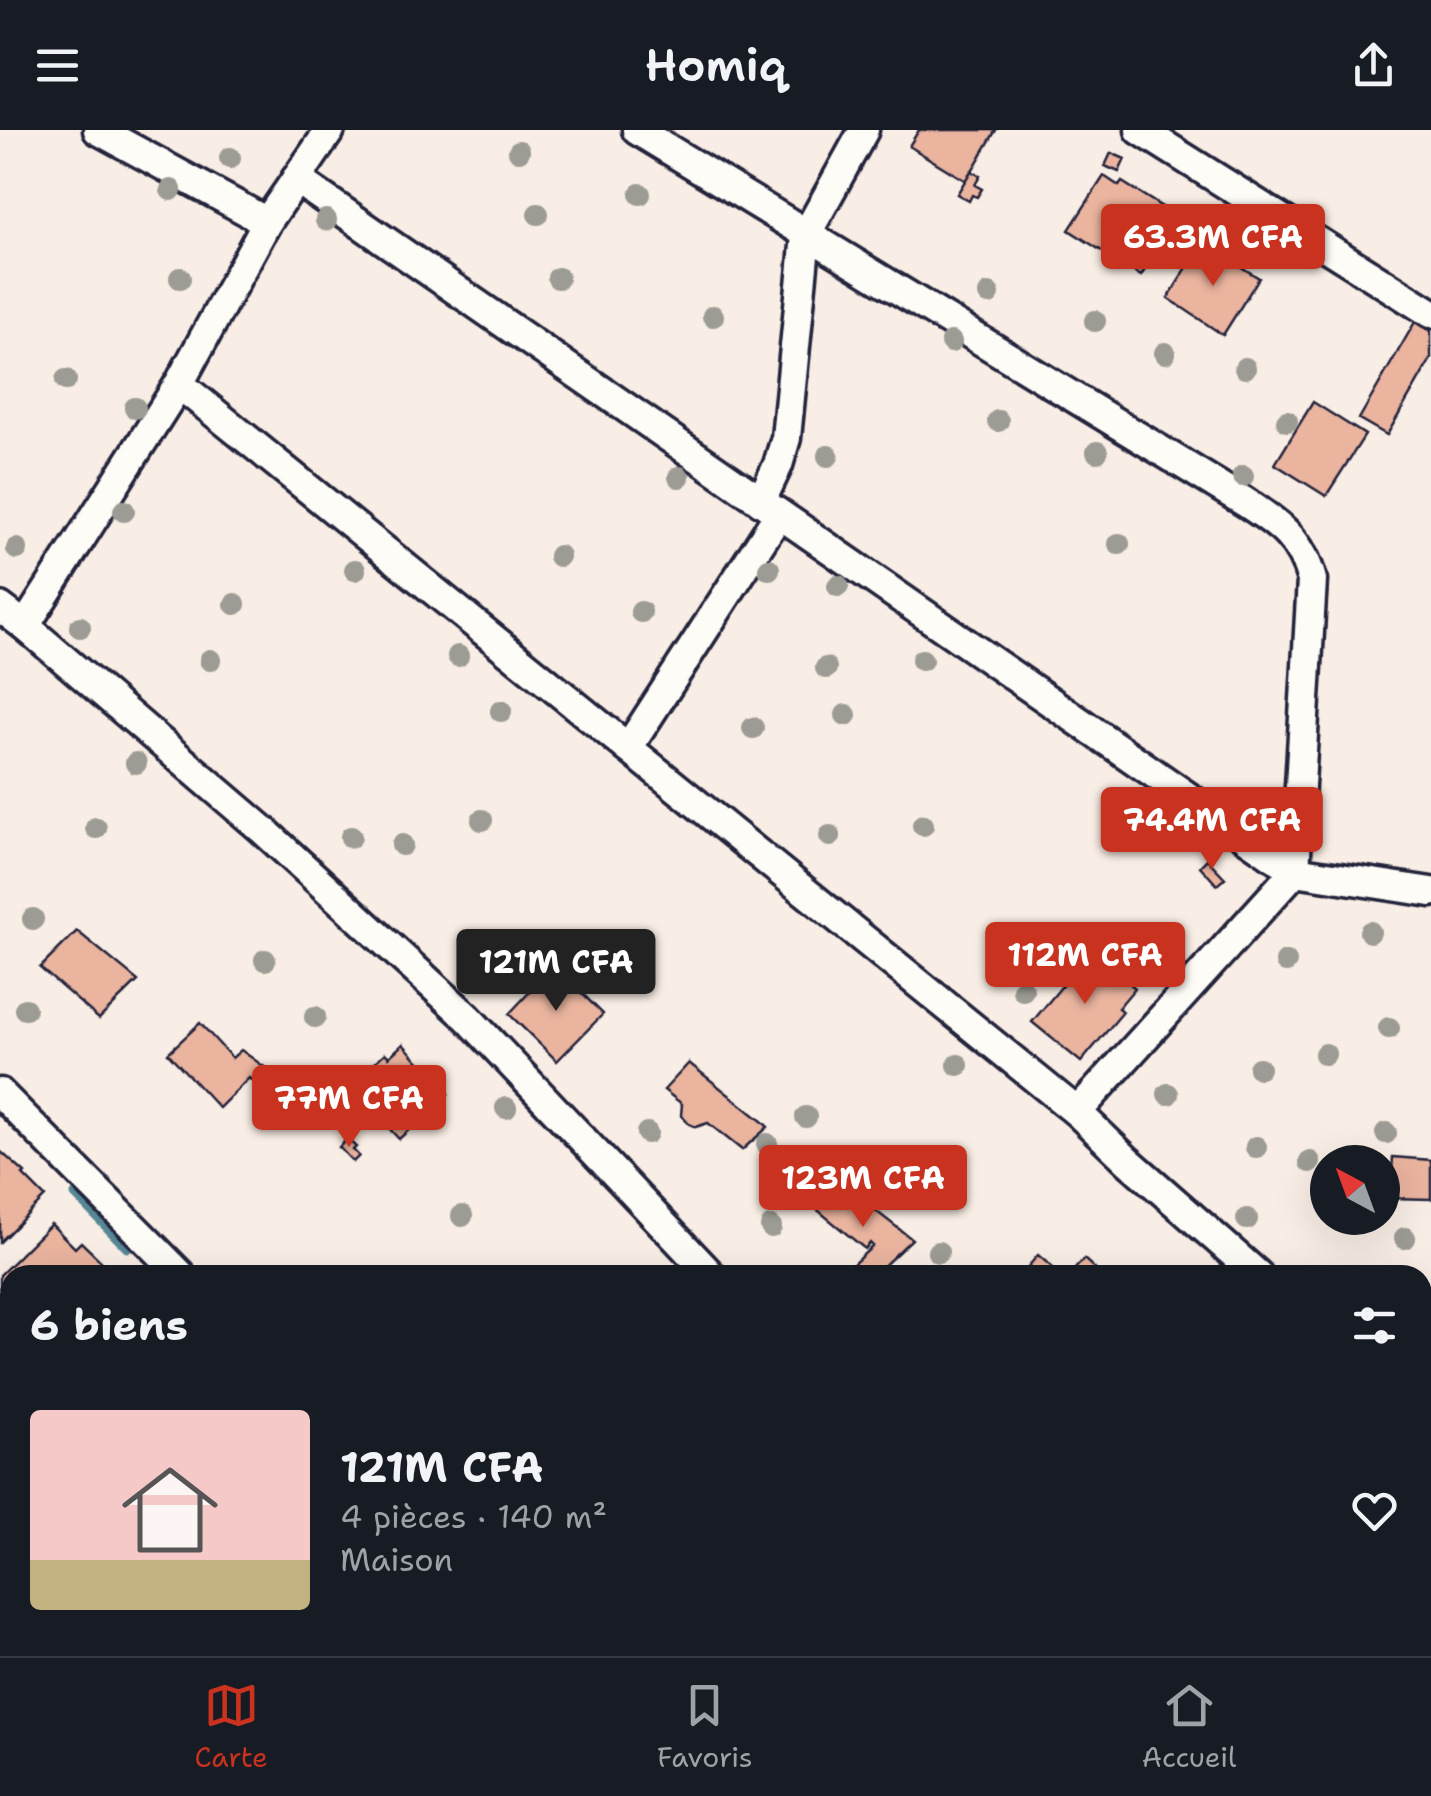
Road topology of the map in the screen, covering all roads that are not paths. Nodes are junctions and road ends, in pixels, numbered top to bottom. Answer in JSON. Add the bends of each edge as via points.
{"nodes":[{"id":1,"x":98,"y":130,"type":"edge"},
{"id":2,"x":330,"y":130,"type":"edge"},
{"id":3,"x":637,"y":130,"type":"edge"},
{"id":4,"x":864,"y":130,"type":"edge"},
{"id":5,"x":1140,"y":130,"type":"edge"},
{"id":6,"x":296,"y":179,"type":"junction"},
{"id":7,"x":267,"y":222,"type":"junction"},
{"id":8,"x":806,"y":234,"type":"junction"},
{"id":9,"x":1431,"y":313,"type":"edge"},
{"id":10,"x":179,"y":384,"type":"junction"},
{"id":11,"x":770,"y":508,"type":"junction"},
{"id":12,"x":0,"y":607,"type":"edge"},
{"id":13,"x":26,"y":626,"type":"junction"},
{"id":14,"x":628,"y":748,"type":"junction"},
{"id":15,"x":1294,"y":871,"type":"junction"},
{"id":16,"x":1431,"y":892,"type":"edge"},
{"id":17,"x":0,"y":1093,"type":"edge"},
{"id":18,"x":1077,"y":1112,"type":"junction"},
{"id":19,"x":170,"y":1265,"type":"edge"},
{"id":20,"x":702,"y":1265,"type":"edge"},
{"id":21,"x":1247,"y":1265,"type":"edge"}],
"edges":[{"from":1,"to":7,"type":"street"},
{"from":2,"to":6,"type":"street"},
{"from":3,"to":8,"type":"street"},
{"from":4,"to":8,"type":"street"},
{"from":5,"to":9,"type":"street"},
{"from":6,"to":7,"type":"street"},
{"from":6,"to":11,"type":"street"},
{"from":7,"to":10,"type":"street"},
{"from":8,"to":11,"type":"street","via":[[786,438]]},
{"from":8,"to":15,"type":"street","via":[[1228,492],[1296,542],[1312,580]]},
{"from":10,"to":13,"type":"street"},
{"from":10,"to":14,"type":"street"},
{"from":11,"to":14,"type":"street"},
{"from":11,"to":15,"type":"street"},
{"from":12,"to":13,"type":"street"},
{"from":13,"to":20,"type":"street","via":[[468,1018]]},
{"from":14,"to":18,"type":"street"},
{"from":15,"to":16,"type":"street"},
{"from":15,"to":18,"type":"street"},
{"from":17,"to":19,"type":"street"},
{"from":18,"to":21,"type":"street"}]}
